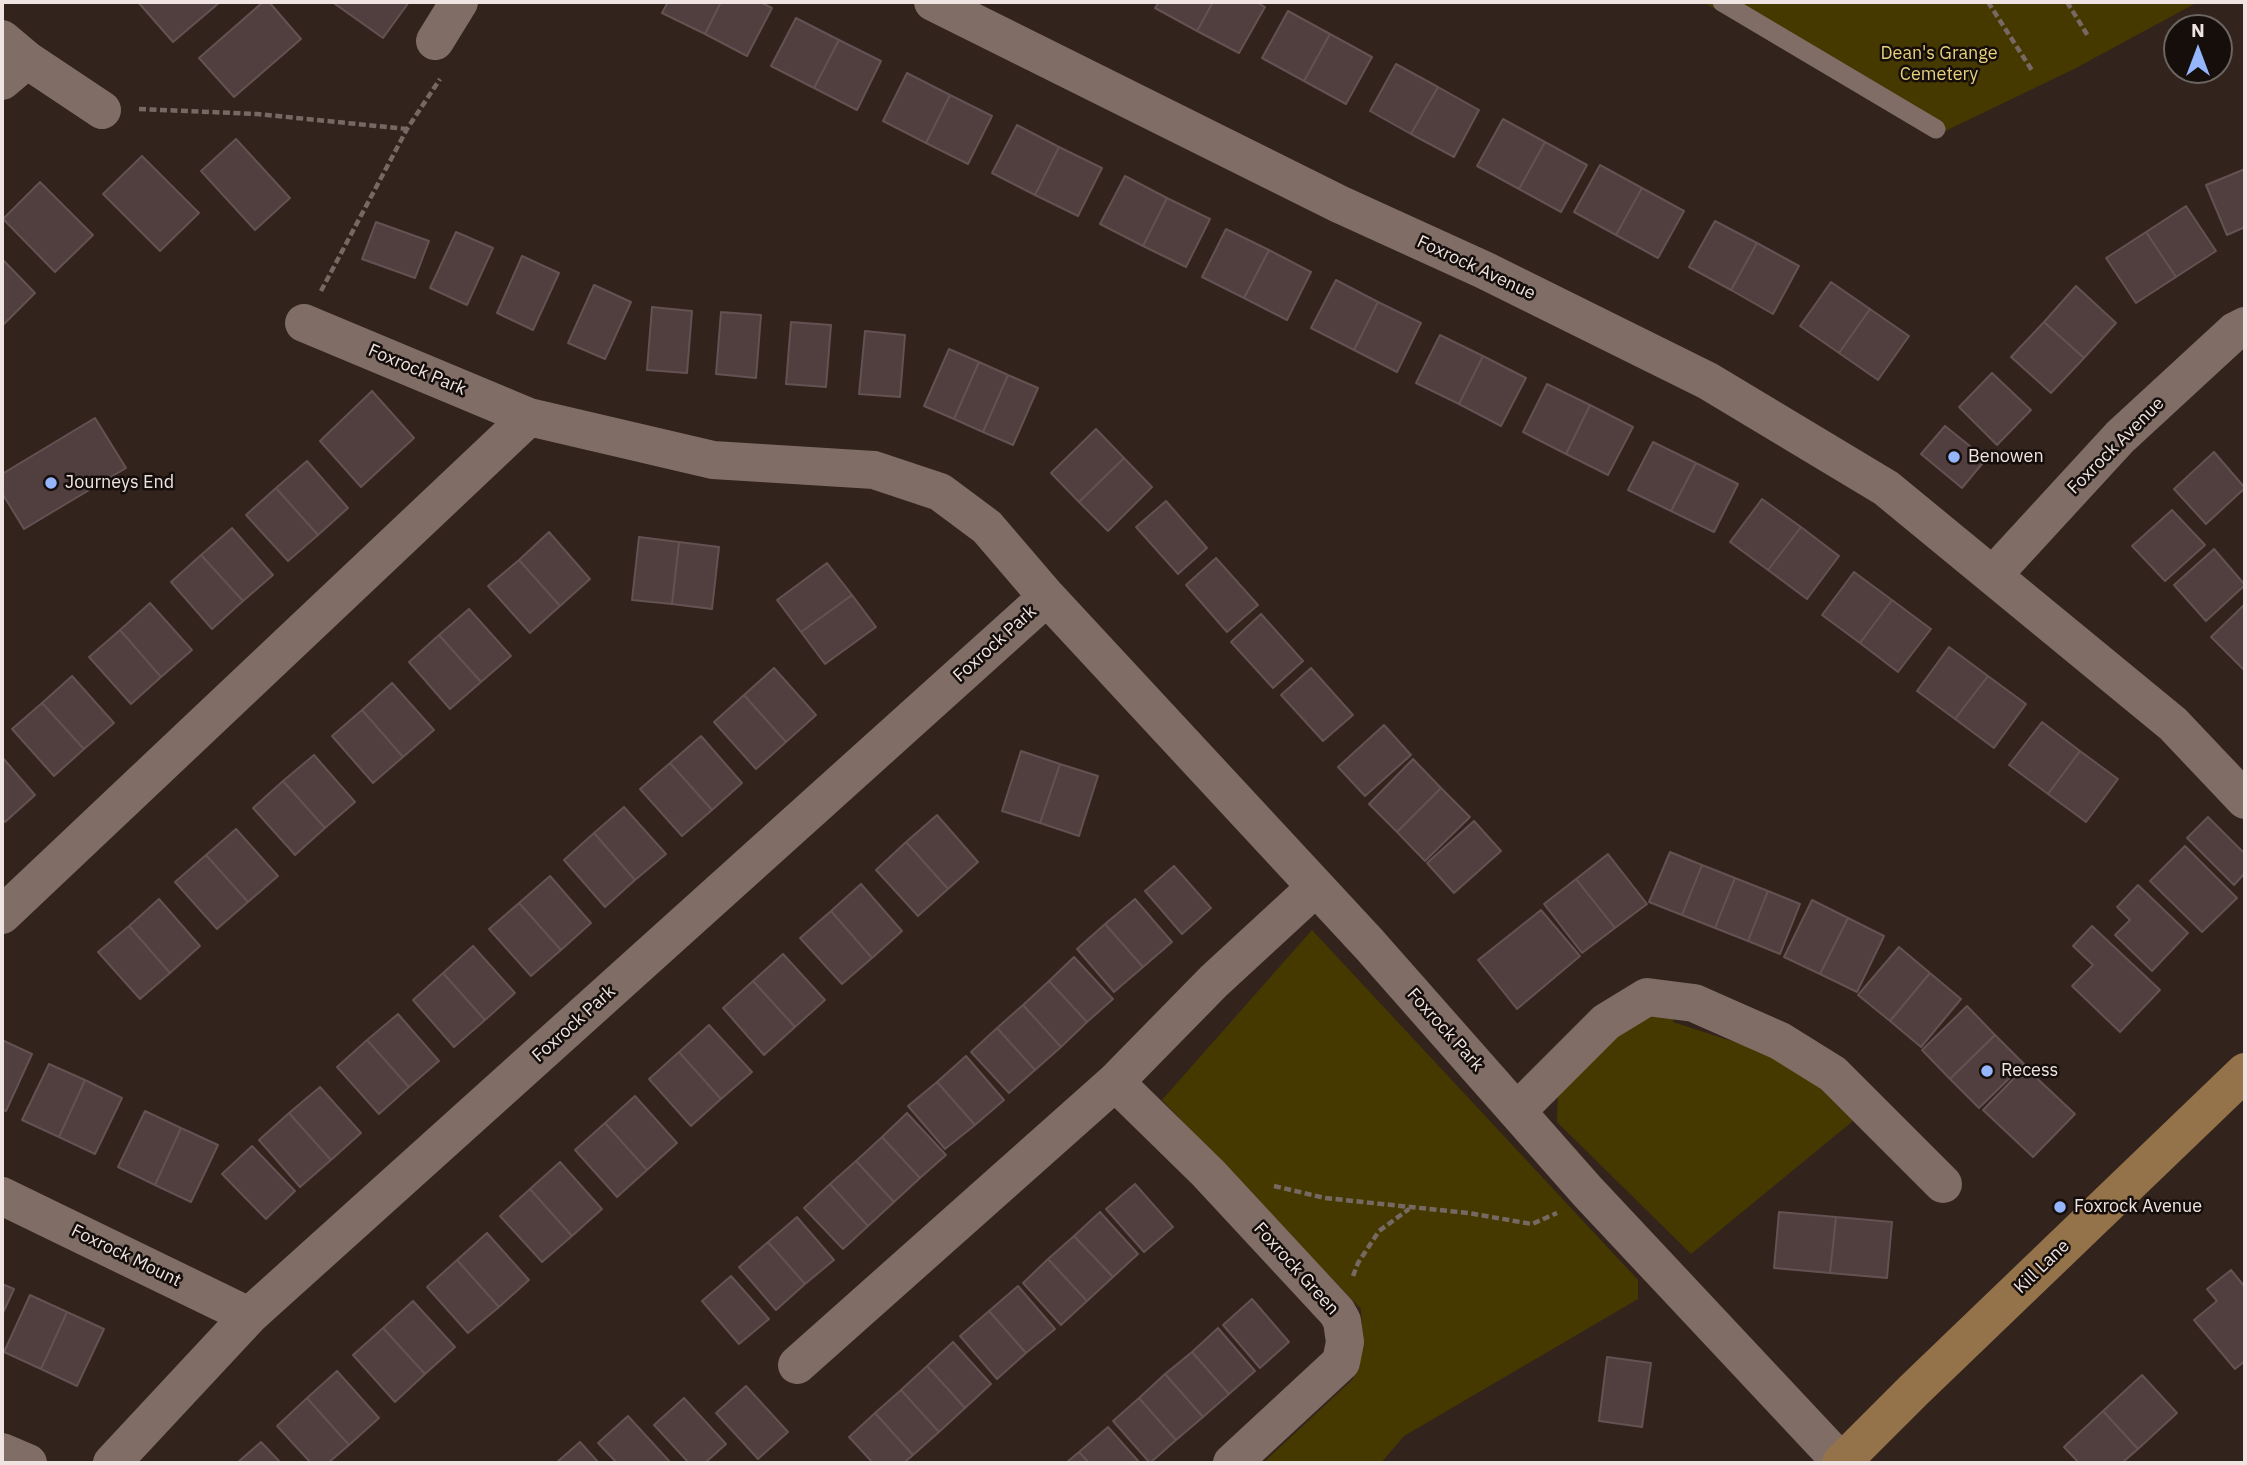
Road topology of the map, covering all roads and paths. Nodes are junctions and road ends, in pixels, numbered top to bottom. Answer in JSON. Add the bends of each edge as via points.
{"nodes":[{"id":1,"x":458,"y":2,"type":"edge"},
{"id":2,"x":1723,"y":2,"type":"edge"},
{"id":3,"x":1988,"y":2,"type":"edge"},
{"id":4,"x":2067,"y":2,"type":"edge"},
{"id":5,"x":950,"y":6,"type":"edge"},
{"id":6,"x":2088,"y":36,"type":"dead end"},
{"id":7,"x":435,"y":40,"type":"joint"},
{"id":8,"x":10,"y":60,"type":"edge"},
{"id":9,"x":2033,"y":72,"type":"dead end"},
{"id":10,"x":102,"y":110,"type":"joint"},
{"id":11,"x":407,"y":129,"type":"junction"},
{"id":12,"x":1936,"y":129,"type":"dead end"},
{"id":13,"x":304,"y":323,"type":"joint"},
{"id":14,"x":2245,"y":326,"type":"edge"},
{"id":15,"x":529,"y":417,"type":"junction"},
{"id":16,"x":1994,"y":574,"type":"junction"},
{"id":17,"x":1048,"y":597,"type":"junction"},
{"id":18,"x":2245,"y":800,"type":"edge"},
{"id":19,"x":1316,"y":887,"type":"junction"},
{"id":20,"x":2,"y":915,"type":"edge"},
{"id":21,"x":2245,"y":1072,"type":"edge"},
{"id":22,"x":1115,"y":1082,"type":"junction"},
{"id":23,"x":1517,"y":1111,"type":"junction"},
{"id":24,"x":1266,"y":1184,"type":"dead end"},
{"id":25,"x":1944,"y":1184,"type":"dead end"},
{"id":26,"x":1587,"y":1191,"type":"junction"},
{"id":27,"x":2,"y":1196,"type":"edge"},
{"id":28,"x":1410,"y":1209,"type":"junction"},
{"id":29,"x":1337,"y":1312,"type":"junction"},
{"id":30,"x":249,"y":1316,"type":"junction"},
{"id":31,"x":797,"y":1365,"type":"dead end"},
{"id":32,"x":2,"y":1452,"type":"edge"},
{"id":33,"x":27,"y":1463,"type":"edge"},
{"id":34,"x":112,"y":1463,"type":"edge"},
{"id":35,"x":1231,"y":1463,"type":"edge"},
{"id":36,"x":1842,"y":1463,"type":"edge"}],
"edges":[{"from":1,"to":7,"type":"street"},
{"from":2,"to":12,"type":"lane"},
{"from":3,"to":9,"type":"path"},
{"from":4,"to":6,"type":"path"},
{"from":5,"to":16,"type":"street","name":"Foxrock Avenue","via":[[1339,204],[1708,381],[1886,488]]},
{"from":7,"to":11,"type":"path","via":[[442,76]]},
{"from":8,"to":10,"type":"street"},
{"from":10,"to":11,"type":"path","via":[[257,114]]},
{"from":11,"to":13,"type":"path"},
{"from":13,"to":15,"type":"street","name":"Foxrock Park"},
{"from":14,"to":16,"type":"street","name":"Foxrock Avenue","via":[[2120,438]]},
{"from":15,"to":17,"type":"street","name":"Foxrock Park","via":[[713,460],[874,470],[940,492],[987,527]]},
{"from":15,"to":20,"type":"street"},
{"from":16,"to":18,"type":"street","name":"Foxrock Avenue","via":[[2173,723]]},
{"from":17,"to":19,"type":"street","name":"Foxrock Park"},
{"from":17,"to":30,"type":"street","name":"Foxrock Park"},
{"from":19,"to":22,"type":"street","via":[[1214,981]]},
{"from":19,"to":23,"type":"street","name":"Foxrock Park"},
{"from":21,"to":36,"type":"main road","name":"Kill Lane"},
{"from":22,"to":29,"type":"street","name":"Foxrock Green","via":[[1208,1173]]},
{"from":22,"to":31,"type":"street"},
{"from":23,"to":25,"type":"street","via":[[1606,1022],[1647,997],[1694,1003],[1780,1041],[1833,1074]]},
{"from":23,"to":26,"type":"street","name":"Foxrock Park"},
{"from":24,"to":28,"type":"path","via":[[1325,1198]]},
{"from":26,"to":28,"type":"path","via":[[1553,1217],[1532,1224]]},
{"from":26,"to":36,"type":"street","name":"Foxrock Park"},
{"from":27,"to":30,"type":"street","name":"Foxrock Mount"},
{"from":28,"to":29,"type":"path","via":[[1379,1231]]},
{"from":29,"to":35,"type":"street","name":"Foxrock Green","via":[[1345,1342],[1341,1362]]},
{"from":30,"to":34,"type":"street","name":"Foxrock Park"},
{"from":32,"to":33,"type":"street"}]}
